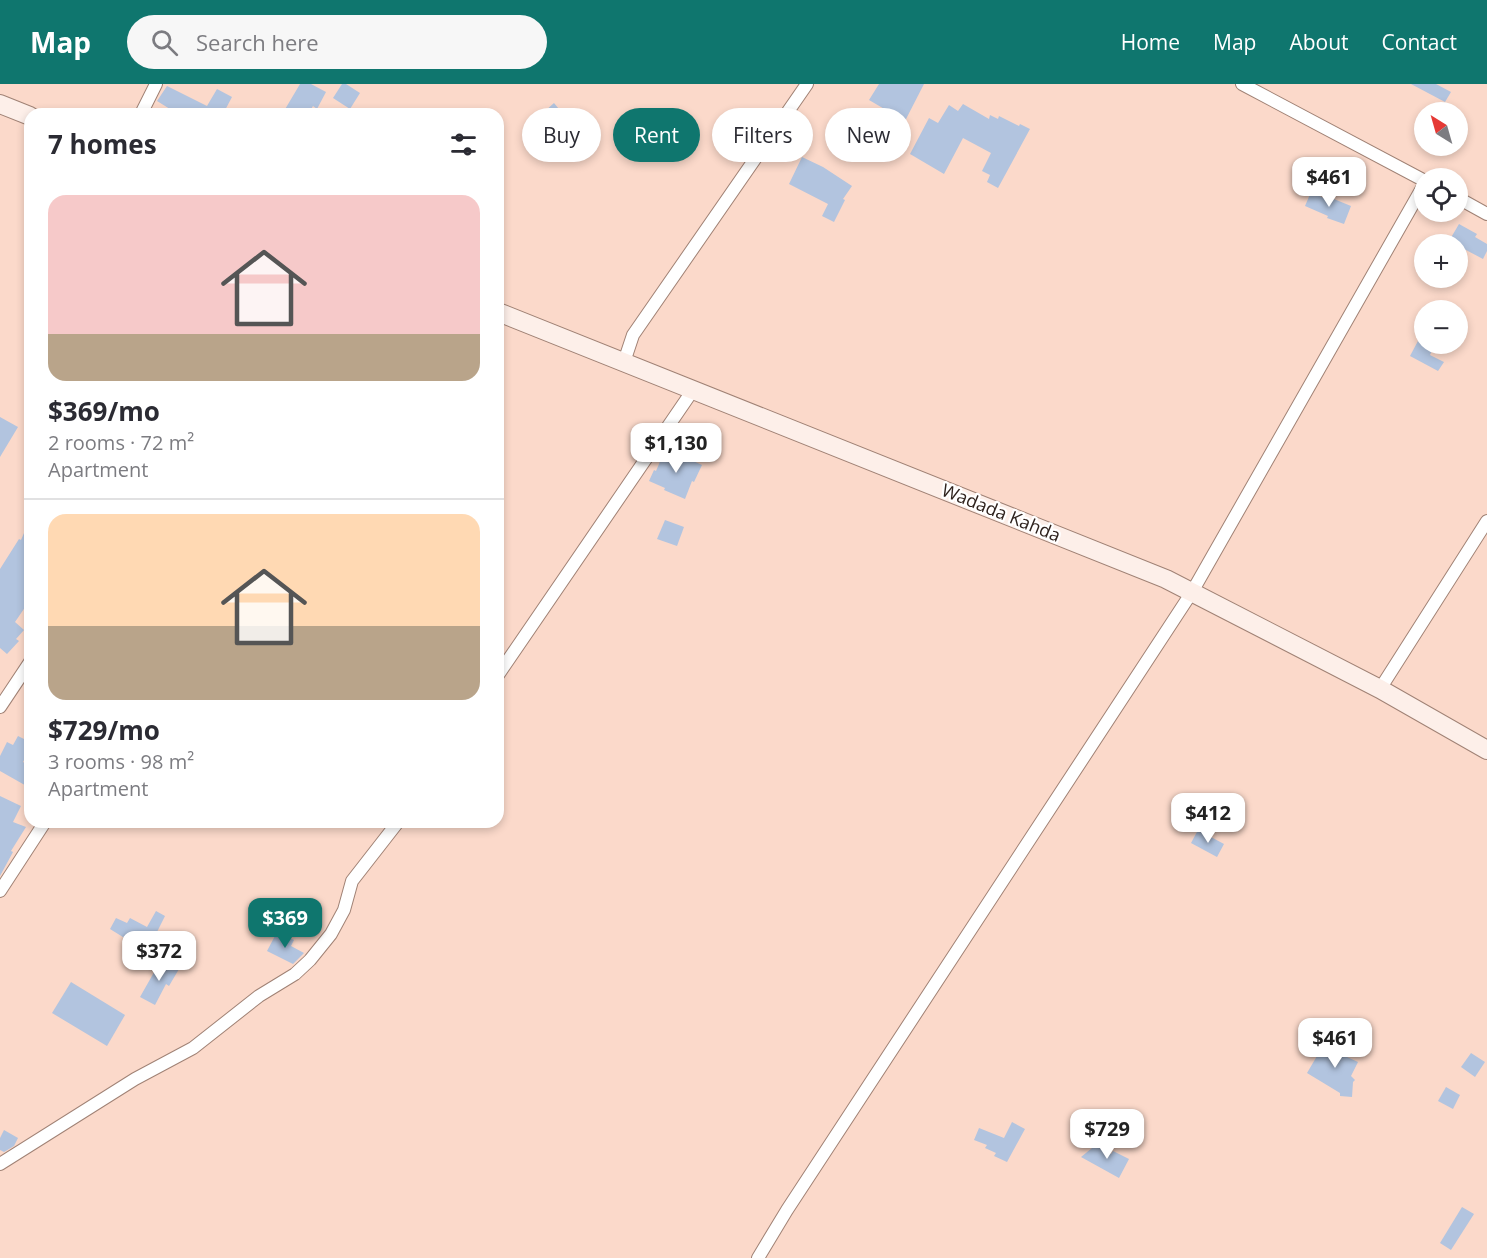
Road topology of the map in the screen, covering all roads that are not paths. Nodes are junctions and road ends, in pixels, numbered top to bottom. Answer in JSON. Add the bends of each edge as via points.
{"nodes":[{"id":1,"x":156,"y":84,"type":"edge"},
{"id":2,"x":807,"y":84,"type":"edge"},
{"id":3,"x":1242,"y":84,"type":"edge"},
{"id":4,"x":0,"y":104,"type":"edge"},
{"id":5,"x":144,"y":108,"type":"edge"},
{"id":6,"x":24,"y":114,"type":"edge"},
{"id":7,"x":1414,"y":176,"type":"edge"},
{"id":8,"x":1414,"y":201,"type":"edge"},
{"id":9,"x":1468,"y":204,"type":"edge"},
{"id":10,"x":1487,"y":214,"type":"edge"},
{"id":11,"x":504,"y":314,"type":"edge"},
{"id":12,"x":624,"y":362,"type":"junction"},
{"id":13,"x":693,"y":390,"type":"junction"},
{"id":14,"x":1487,"y":521,"type":"edge"},
{"id":15,"x":1191,"y":592,"type":"junction"},
{"id":16,"x":504,"y":666,"type":"edge"},
{"id":17,"x":24,"y":671,"type":"edge"},
{"id":18,"x":1380,"y":689,"type":"junction"},
{"id":19,"x":0,"y":707,"type":"edge"},
{"id":20,"x":1487,"y":750,"type":"edge"},
{"id":21,"x":41,"y":828,"type":"edge"},
{"id":22,"x":393,"y":828,"type":"edge"},
{"id":23,"x":0,"y":891,"type":"edge"},
{"id":24,"x":0,"y":1164,"type":"edge"},
{"id":25,"x":758,"y":1258,"type":"edge"}],
"edges":[{"from":1,"to":5,"type":"street"},
{"from":2,"to":12,"type":"street","via":[[633,334]]},
{"from":3,"to":7,"type":"street"},
{"from":4,"to":6,"type":"main road"},
{"from":8,"to":15,"type":"street"},
{"from":9,"to":10,"type":"street"},
{"from":11,"to":12,"type":"main road","name":"Wadada Kahda"},
{"from":12,"to":13,"type":"main road","name":"Wadada Kahda"},
{"from":13,"to":15,"type":"main road","name":"Wadada Kahda"},
{"from":13,"to":16,"type":"street"},
{"from":14,"to":18,"type":"street"},
{"from":15,"to":18,"type":"main road","name":"Wadada Kahda"},
{"from":15,"to":25,"type":"street"},
{"from":17,"to":19,"type":"street"},
{"from":18,"to":20,"type":"main road","name":"Wadada Kahda"},
{"from":21,"to":23,"type":"street"},
{"from":22,"to":24,"type":"street","via":[[352,881],[344,910],[331,934],[295,974],[259,996],[193,1048],[135,1078]]}]}
